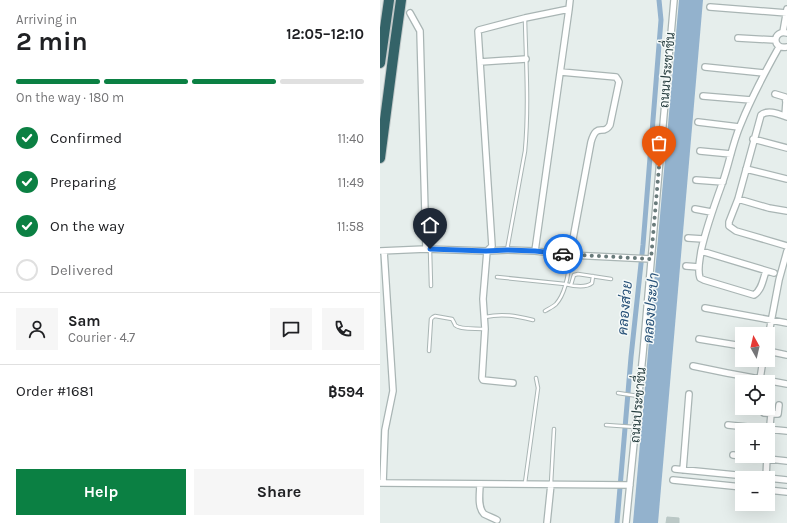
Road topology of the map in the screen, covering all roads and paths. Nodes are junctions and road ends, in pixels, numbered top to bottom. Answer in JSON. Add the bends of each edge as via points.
{"nodes":[{"id":1,"x":388,"y":0,"type":"edge"},
{"id":2,"x":401,"y":0,"type":"edge"},
{"id":3,"x":570,"y":0,"type":"edge"},
{"id":4,"x":674,"y":0,"type":"edge"},
{"id":5,"x":710,"y":7,"type":"dead end"},
{"id":6,"x":570,"y":9,"type":"junction"},
{"id":7,"x":787,"y":9,"type":"edge"},
{"id":8,"x":410,"y":13,"type":"dead end"},
{"id":9,"x":787,"y":13,"type":"edge"},
{"id":10,"x":525,"y":18,"type":"junction"},
{"id":11,"x":785,"y":33,"type":"edge"},
{"id":12,"x":738,"y":38,"type":"dead end"},
{"id":13,"x":776,"y":40,"type":"junction"},
{"id":14,"x":779,"y":47,"type":"junction"},
{"id":15,"x":787,"y":47,"type":"edge"},
{"id":16,"x":526,"y":59,"type":"junction"},
{"id":17,"x":480,"y":62,"type":"junction"},
{"id":18,"x":380,"y":63,"type":"edge"},
{"id":19,"x":705,"y":67,"type":"dead end"},
{"id":20,"x":560,"y":72,"type":"junction"},
{"id":21,"x":764,"y":73,"type":"junction"},
{"id":22,"x":775,"y":94,"type":"dead end"},
{"id":23,"x":703,"y":96,"type":"dead end"},
{"id":24,"x":751,"y":100,"type":"junction"},
{"id":25,"x":786,"y":116,"type":"edge"},
{"id":26,"x":698,"y":122,"type":"dead end"},
{"id":27,"x":740,"y":127,"type":"junction"},
{"id":28,"x":753,"y":139,"type":"junction"},
{"id":29,"x":787,"y":148,"type":"edge"},
{"id":30,"x":700,"y":151,"type":"dead end"},
{"id":31,"x":731,"y":154,"type":"junction"},
{"id":32,"x":380,"y":158,"type":"edge"},
{"id":33,"x":746,"y":169,"type":"junction"},
{"id":34,"x":787,"y":179,"type":"edge"},
{"id":35,"x":696,"y":180,"type":"dead end"},
{"id":36,"x":723,"y":182,"type":"junction"},
{"id":37,"x":738,"y":199,"type":"junction"},
{"id":38,"x":695,"y":209,"type":"dead end"},
{"id":39,"x":787,"y":211,"type":"edge"},
{"id":40,"x":711,"y":212,"type":"junction"},
{"id":41,"x":688,"y":238,"type":"dead end"},
{"id":42,"x":703,"y":239,"type":"junction"},
{"id":43,"x":787,"y":246,"type":"edge"},
{"id":44,"x":428,"y":249,"type":"junction"},
{"id":45,"x":507,"y":250,"type":"junction"},
{"id":46,"x":382,"y":251,"type":"edge"},
{"id":47,"x":486,"y":251,"type":"junction"},
{"id":48,"x":535,"y":251,"type":"junction"},
{"id":49,"x":701,"y":251,"type":"junction"},
{"id":50,"x":787,"y":251,"type":"edge"},
{"id":51,"x":570,"y":255,"type":"junction"},
{"id":52,"x":645,"y":259,"type":"junction"},
{"id":53,"x":686,"y":266,"type":"dead end"},
{"id":54,"x":699,"y":267,"type":"junction"},
{"id":55,"x":766,"y":271,"type":"junction"},
{"id":56,"x":774,"y":273,"type":"dead end"},
{"id":57,"x":594,"y":276,"type":"junction"},
{"id":58,"x":497,"y":277,"type":"dead end"},
{"id":59,"x":611,"y":279,"type":"dead end"},
{"id":60,"x":780,"y":280,"type":"junction"},
{"id":61,"x":787,"y":282,"type":"edge"},
{"id":62,"x":565,"y":284,"type":"junction"},
{"id":63,"x":570,"y":285,"type":"junction"},
{"id":64,"x":431,"y":286,"type":"dead end"},
{"id":65,"x":705,"y":308,"type":"dead end"},
{"id":66,"x":545,"y":311,"type":"dead end"},
{"id":67,"x":485,"y":317,"type":"junction"},
{"id":68,"x":533,"y":320,"type":"dead end"},
{"id":69,"x":772,"y":320,"type":"junction"},
{"id":70,"x":787,"y":323,"type":"edge"},
{"id":71,"x":770,"y":327,"type":"edge"},
{"id":72,"x":485,"y":329,"type":"junction"},
{"id":73,"x":699,"y":339,"type":"dead end"},
{"id":74,"x":735,"y":345,"type":"edge"},
{"id":75,"x":429,"y":351,"type":"dead end"},
{"id":76,"x":775,"y":352,"type":"edge"},
{"id":77,"x":787,"y":355,"type":"edge"},
{"id":78,"x":693,"y":366,"type":"dead end"},
{"id":79,"x":738,"y":375,"type":"edge"},
{"id":80,"x":536,"y":378,"type":"dead end"},
{"id":81,"x":775,"y":382,"type":"edge"},
{"id":82,"x":513,"y":383,"type":"dead end"},
{"id":83,"x":787,"y":384,"type":"edge"},
{"id":84,"x":618,"y":393,"type":"dead end"},
{"id":85,"x":689,"y":394,"type":"dead end"},
{"id":86,"x":638,"y":396,"type":"junction"},
{"id":87,"x":779,"y":405,"type":"dead end"},
{"id":88,"x":775,"y":414,"type":"edge"},
{"id":89,"x":606,"y":425,"type":"dead end"},
{"id":90,"x":728,"y":425,"type":"dead end"},
{"id":91,"x":735,"y":426,"type":"edge"},
{"id":92,"x":636,"y":427,"type":"junction"},
{"id":93,"x":554,"y":429,"type":"dead end"},
{"id":94,"x":775,"y":430,"type":"edge"},
{"id":95,"x":787,"y":431,"type":"edge"},
{"id":96,"x":775,"y":458,"type":"edge"},
{"id":97,"x":787,"y":460,"type":"edge"},
{"id":98,"x":676,"y":469,"type":"dead end"},
{"id":99,"x":683,"y":470,"type":"junction"},
{"id":100,"x":714,"y":473,"type":"junction"},
{"id":101,"x":735,"y":475,"type":"edge"},
{"id":102,"x":775,"y":479,"type":"edge"},
{"id":103,"x":673,"y":480,"type":"dead end"},
{"id":104,"x":787,"y":480,"type":"edge"},
{"id":105,"x":382,"y":483,"type":"edge"},
{"id":106,"x":480,"y":484,"type":"junction"},
{"id":107,"x":525,"y":484,"type":"junction"},
{"id":108,"x":551,"y":484,"type":"junction"},
{"id":109,"x":713,"y":484,"type":"junction"},
{"id":110,"x":630,"y":485,"type":"junction"},
{"id":111,"x":735,"y":486,"type":"edge"},
{"id":112,"x":775,"y":491,"type":"edge"},
{"id":113,"x":787,"y":492,"type":"edge"},
{"id":114,"x":497,"y":520,"type":"dead end"},
{"id":115,"x":547,"y":523,"type":"edge"},
{"id":116,"x":626,"y":523,"type":"edge"}],
"edges":[{"from":1,"to":18,"type":"highway"},
{"from":2,"to":32,"type":"highway"},
{"from":3,"to":6,"type":"street"},
{"from":4,"to":52,"type":"street","name":"ถนนประชาชื่น"},
{"from":5,"to":9,"type":"street"},
{"from":6,"to":10,"type":"street"},
{"from":6,"to":20,"type":"street"},
{"from":7,"to":9,"type":"street"},
{"from":8,"to":44,"type":"street","via":[[420,31]]},
{"from":9,"to":11,"type":"street"},
{"from":10,"to":16,"type":"lane"},
{"from":10,"to":17,"type":"street","via":[[479,30]]},
{"from":11,"to":13,"type":"street","via":[[778,34]]},
{"from":12,"to":13,"type":"street"},
{"from":13,"to":14,"type":"street"},
{"from":14,"to":15,"type":"street"},
{"from":14,"to":21,"type":"street"},
{"from":16,"to":17,"type":"street"},
{"from":16,"to":45,"type":"lane","via":[[525,151]]},
{"from":17,"to":47,"type":"street","via":[[492,246]]},
{"from":19,"to":21,"type":"street"},
{"from":20,"to":48,"type":"street"},
{"from":20,"to":51,"type":"street","via":[[616,77],[619,82],[610,125],[605,130],[594,132],[592,137]]},
{"from":21,"to":24,"type":"street"},
{"from":22,"to":25,"type":"street","via":[[786,99]]},
{"from":23,"to":24,"type":"street"},
{"from":24,"to":27,"type":"street"},
{"from":25,"to":28,"type":"street","via":[[763,112]]},
{"from":26,"to":27,"type":"street"},
{"from":27,"to":31,"type":"street"},
{"from":28,"to":29,"type":"street"},
{"from":28,"to":33,"type":"street"},
{"from":30,"to":31,"type":"street"},
{"from":31,"to":36,"type":"street"},
{"from":33,"to":34,"type":"street"},
{"from":33,"to":37,"type":"street"},
{"from":35,"to":36,"type":"street"},
{"from":36,"to":40,"type":"street"},
{"from":37,"to":39,"type":"street"},
{"from":37,"to":43,"type":"street","via":[[729,226],[736,231]]},
{"from":38,"to":40,"type":"street"},
{"from":40,"to":42,"type":"street"},
{"from":41,"to":42,"type":"street"},
{"from":42,"to":49,"type":"street"},
{"from":44,"to":46,"type":"street"},
{"from":44,"to":47,"type":"street"},
{"from":44,"to":64,"type":"lane"},
{"from":45,"to":47,"type":"street"},
{"from":45,"to":48,"type":"street"},
{"from":46,"to":105,"type":"street","via":[[394,392],[385,430]]},
{"from":47,"to":67,"type":"street","via":[[483,299]]},
{"from":48,"to":51,"type":"street"},
{"from":49,"to":54,"type":"street"},
{"from":49,"to":55,"type":"street"},
{"from":50,"to":60,"type":"street"},
{"from":51,"to":52,"type":"street"},
{"from":51,"to":62,"type":"lane"},
{"from":52,"to":86,"type":"street","name":"ถนนประชาชื่น"},
{"from":53,"to":54,"type":"street"},
{"from":54,"to":55,"type":"street","via":[[700,278],[754,295],[758,292]]},
{"from":55,"to":56,"type":"street"},
{"from":57,"to":59,"type":"lane"},
{"from":57,"to":63,"type":"lane","via":[[588,286]]},
{"from":57,"to":63,"type":"lane","via":[[574,275]]},
{"from":58,"to":62,"type":"lane"},
{"from":60,"to":61,"type":"street"},
{"from":60,"to":69,"type":"street"},
{"from":62,"to":63,"type":"lane"},
{"from":62,"to":66,"type":"lane","via":[[555,305]]},
{"from":65,"to":69,"type":"street"},
{"from":67,"to":68,"type":"lane","via":[[508,315]]},
{"from":67,"to":72,"type":"street"},
{"from":69,"to":70,"type":"street"},
{"from":69,"to":71,"type":"street"},
{"from":72,"to":75,"type":"lane","via":[[458,326],[452,319],[435,316],[431,319]]},
{"from":72,"to":82,"type":"street","via":[[483,380]]},
{"from":73,"to":74,"type":"street"},
{"from":76,"to":77,"type":"street"},
{"from":78,"to":79,"type":"street"},
{"from":80,"to":107,"type":"lane","via":[[538,388]]},
{"from":81,"to":83,"type":"street"},
{"from":84,"to":86,"type":"lane"},
{"from":85,"to":99,"type":"street"},
{"from":86,"to":92,"type":"street","name":"ถนนประชาชื่น"},
{"from":87,"to":88,"type":"street","via":[[778,414]]},
{"from":89,"to":92,"type":"lane"},
{"from":90,"to":91,"type":"street"},
{"from":92,"to":110,"type":"street","name":"ถนนประชาชื่น"},
{"from":93,"to":108,"type":"lane"},
{"from":94,"to":95,"type":"street"},
{"from":96,"to":97,"type":"street"},
{"from":98,"to":99,"type":"street"},
{"from":99,"to":100,"type":"street"},
{"from":100,"to":101,"type":"street"},
{"from":100,"to":109,"type":"street"},
{"from":102,"to":104,"type":"street"},
{"from":103,"to":109,"type":"street"},
{"from":105,"to":106,"type":"street"},
{"from":106,"to":107,"type":"street"},
{"from":106,"to":114,"type":"street","via":[[482,510]]},
{"from":107,"to":108,"type":"street"},
{"from":108,"to":110,"type":"street"},
{"from":108,"to":115,"type":"street"},
{"from":109,"to":111,"type":"street"},
{"from":110,"to":116,"type":"street","name":"ถนนประชาชื่น"},
{"from":112,"to":113,"type":"street"}]}
